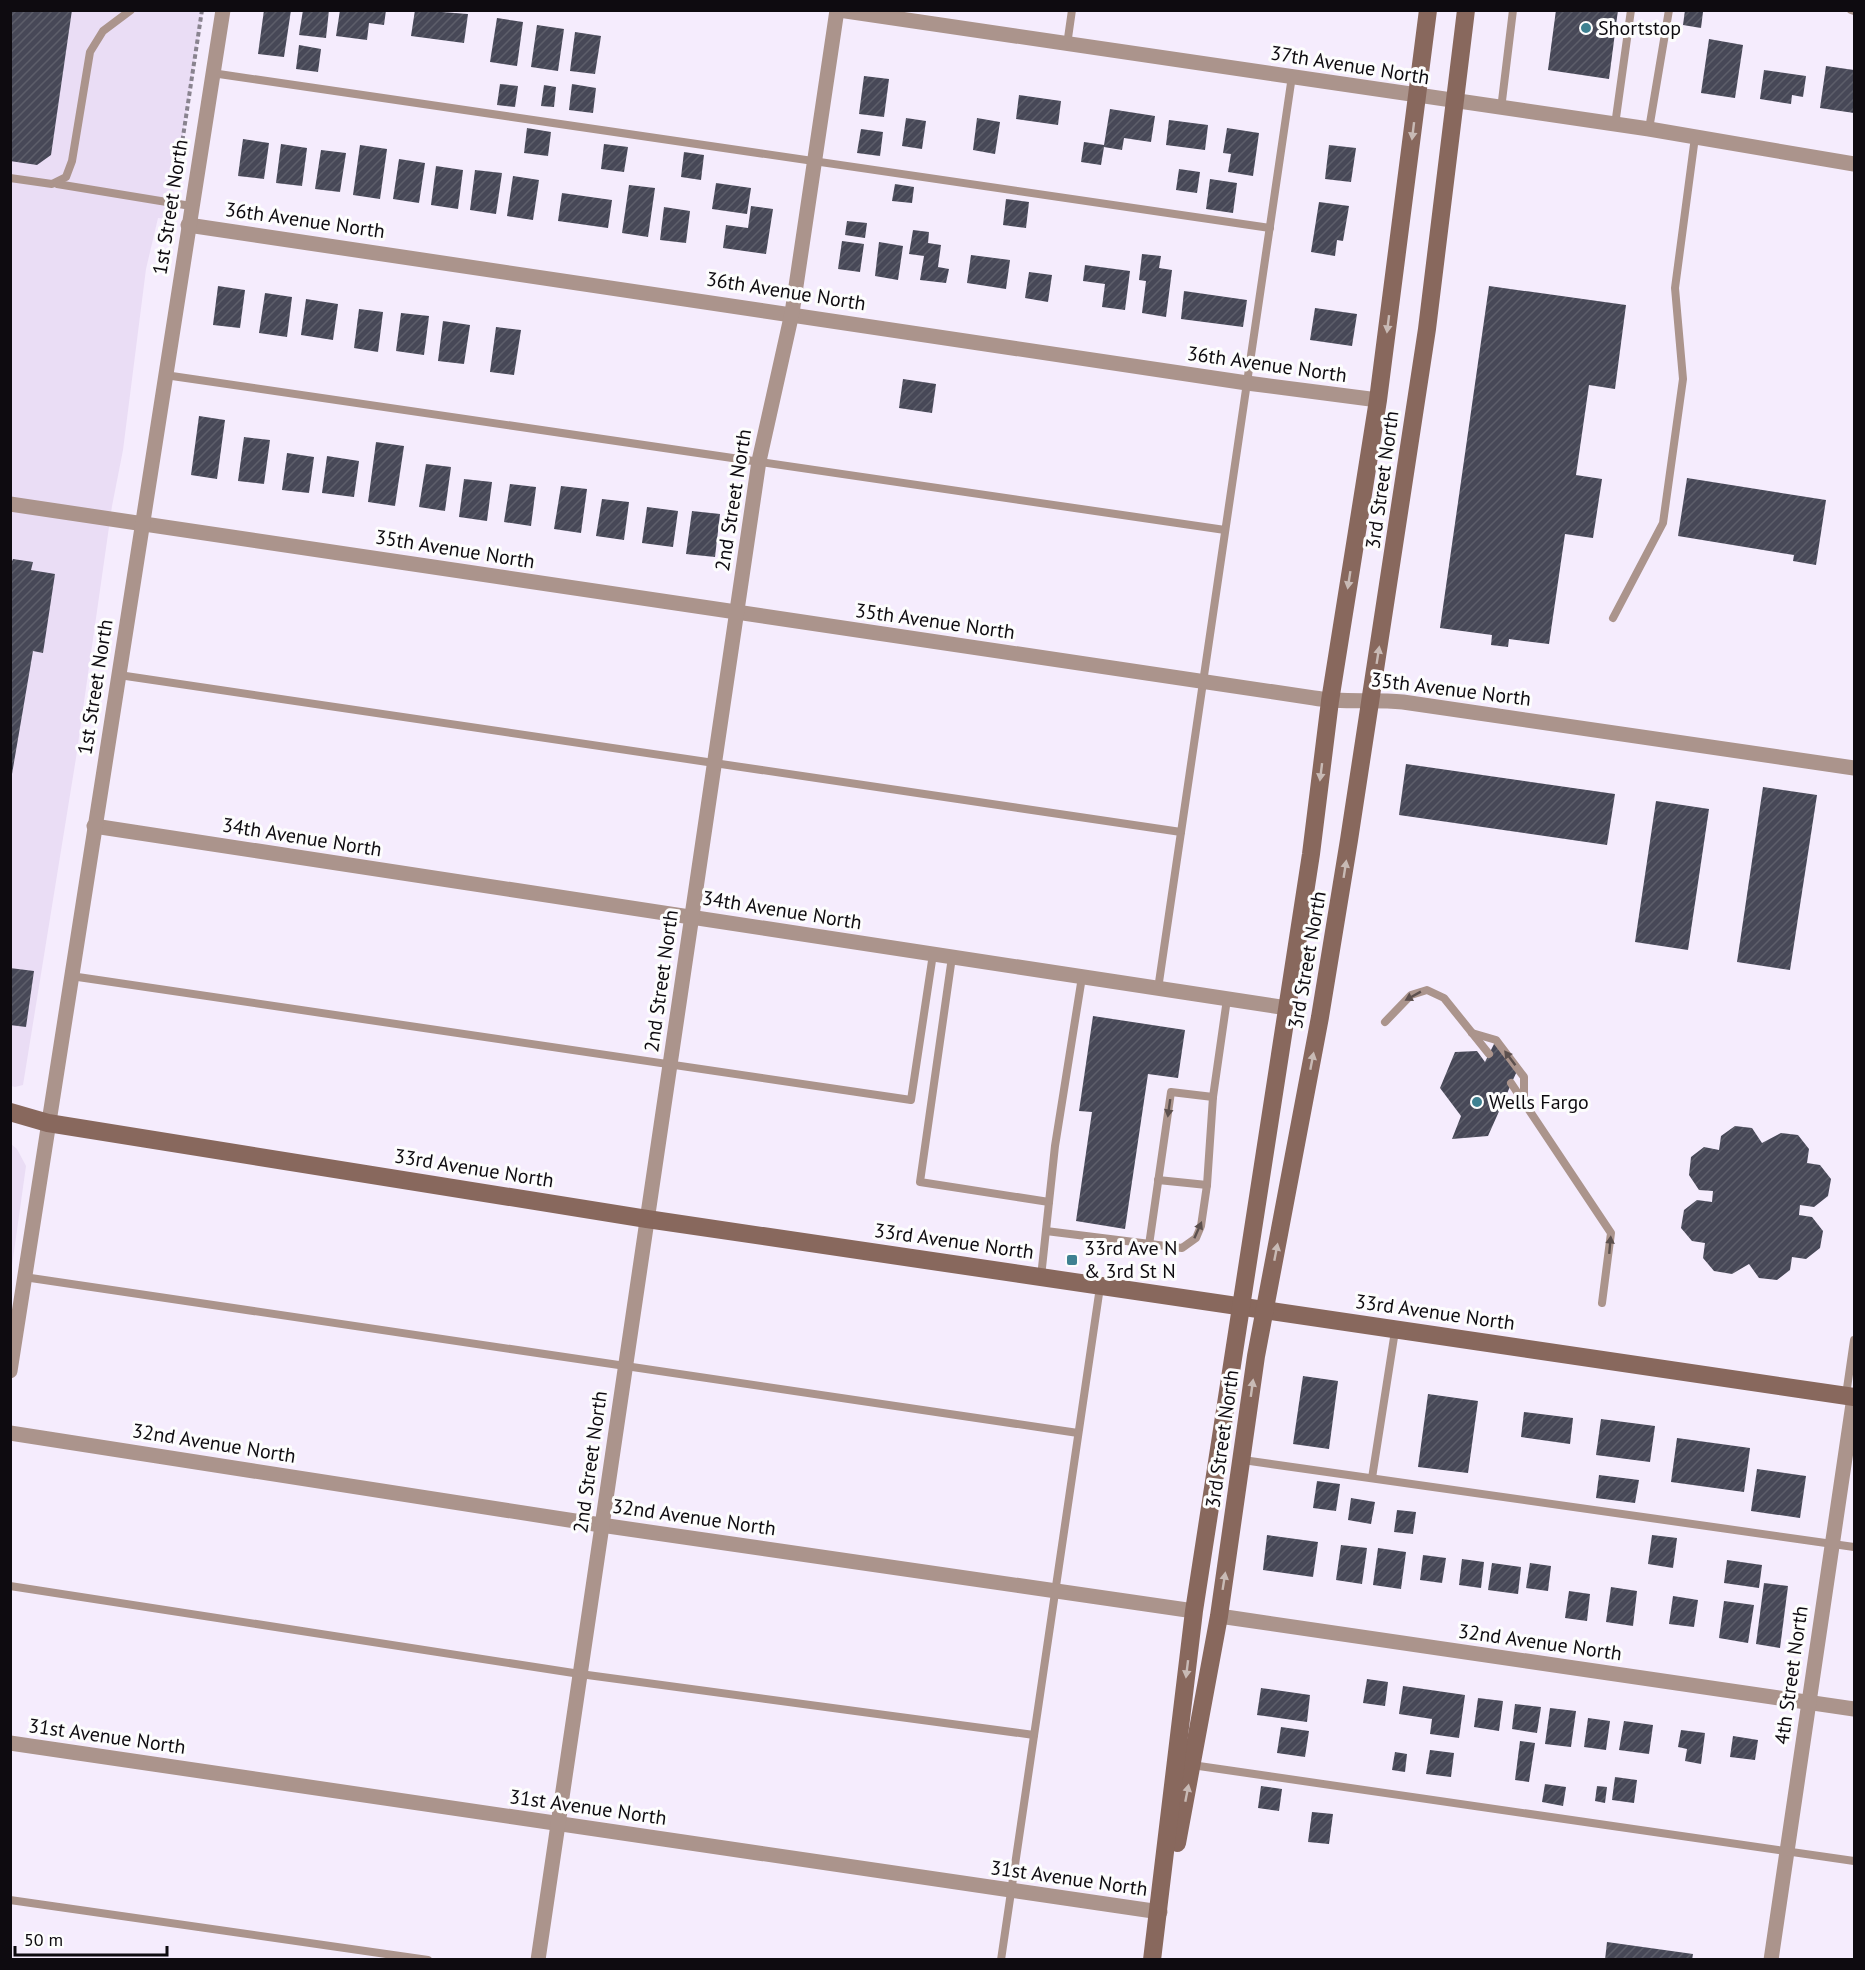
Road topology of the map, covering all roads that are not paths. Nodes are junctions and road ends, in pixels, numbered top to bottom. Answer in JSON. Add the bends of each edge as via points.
{"nodes":[{"id":1,"x":131,"y":10,"type":"edge"},
{"id":2,"x":223,"y":10,"type":"edge"},
{"id":3,"x":838,"y":10,"type":"edge"},
{"id":4,"x":1072,"y":10,"type":"edge"},
{"id":5,"x":1428,"y":10,"type":"edge"},
{"id":6,"x":1466,"y":10,"type":"edge"},
{"id":7,"x":1513,"y":10,"type":"edge"},
{"id":8,"x":1630,"y":10,"type":"edge"},
{"id":9,"x":1670,"y":10,"type":"edge"},
{"id":10,"x":1067,"y":45,"type":"junction"},
{"id":11,"x":212,"y":73,"type":"junction"},
{"id":12,"x":1292,"y":76,"type":"junction"},
{"id":13,"x":1417,"y":97,"type":"junction"},
{"id":14,"x":1456,"y":102,"type":"junction"},
{"id":15,"x":1501,"y":109,"type":"junction"},
{"id":16,"x":1615,"y":125,"type":"junction"},
{"id":17,"x":1649,"y":129,"type":"junction"},
{"id":18,"x":1695,"y":137,"type":"junction"},
{"id":19,"x":813,"y":161,"type":"junction"},
{"id":20,"x":1854,"y":164,"type":"edge"},
{"id":21,"x":10,"y":178,"type":"edge"},
{"id":22,"x":57,"y":184,"type":"junction"},
{"id":23,"x":191,"y":206,"type":"junction"},
{"id":24,"x":188,"y":225,"type":"junction"},
{"id":25,"x":1270,"y":228,"type":"junction"},
{"id":26,"x":792,"y":313,"type":"junction"},
{"id":27,"x":165,"y":375,"type":"junction"},
{"id":28,"x":1247,"y":383,"type":"junction"},
{"id":29,"x":1378,"y":400,"type":"junction"},
{"id":30,"x":759,"y":461,"type":"junction"},
{"id":31,"x":10,"y":504,"type":"edge"},
{"id":32,"x":142,"y":522,"type":"junction"},
{"id":33,"x":1226,"y":530,"type":"junction"},
{"id":34,"x":736,"y":613,"type":"junction"},
{"id":35,"x":1613,"y":618,"type":"dead end"},
{"id":36,"x":119,"y":675,"type":"junction"},
{"id":37,"x":1203,"y":682,"type":"junction"},
{"id":38,"x":1371,"y":699,"type":"junction"},
{"id":39,"x":1330,"y":701,"type":"junction"},
{"id":40,"x":714,"y":763,"type":"junction"},
{"id":41,"x":1854,"y":768,"type":"edge"},
{"id":42,"x":94,"y":826,"type":"junction"},
{"id":43,"x":1181,"y":832,"type":"junction"},
{"id":44,"x":691,"y":917,"type":"junction"},
{"id":45,"x":933,"y":954,"type":"junction"},
{"id":46,"x":952,"y":957,"type":"junction"},
{"id":47,"x":70,"y":976,"type":"junction"},
{"id":48,"x":1082,"y":977,"type":"junction"},
{"id":49,"x":1158,"y":989,"type":"junction"},
{"id":50,"x":1227,"y":999,"type":"junction"},
{"id":51,"x":1287,"y":1008,"type":"junction"},
{"id":52,"x":1385,"y":1022,"type":"dead end"},
{"id":53,"x":1472,"y":1033,"type":"junction"},
{"id":54,"x":1489,"y":1054,"type":"dead end"},
{"id":55,"x":670,"y":1065,"type":"junction"},
{"id":56,"x":1511,"y":1083,"type":"dead end"},
{"id":57,"x":1213,"y":1097,"type":"junction"},
{"id":58,"x":1524,"y":1102,"type":"junction"},
{"id":59,"x":10,"y":1112,"type":"edge"},
{"id":60,"x":10,"y":1123,"type":"edge"},
{"id":61,"x":48,"y":1123,"type":"junction"},
{"id":62,"x":1158,"y":1180,"type":"junction"},
{"id":63,"x":1207,"y":1185,"type":"junction"},
{"id":64,"x":1049,"y":1202,"type":"junction"},
{"id":65,"x":647,"y":1219,"type":"junction"},
{"id":66,"x":1046,"y":1231,"type":"junction"},
{"id":67,"x":1149,"y":1245,"type":"junction"},
{"id":68,"x":24,"y":1277,"type":"junction"},
{"id":69,"x":1041,"y":1277,"type":"junction"},
{"id":70,"x":1100,"y":1286,"type":"junction"},
{"id":71,"x":1602,"y":1303,"type":"dead end"},
{"id":72,"x":1242,"y":1305,"type":"junction"},
{"id":73,"x":1265,"y":1310,"type":"junction"},
{"id":74,"x":1395,"y":1329,"type":"junction"},
{"id":75,"x":1854,"y":1340,"type":"edge"},
{"id":76,"x":625,"y":1366,"type":"junction"},
{"id":77,"x":10,"y":1371,"type":"edge"},
{"id":78,"x":1851,"y":1396,"type":"edge"},
{"id":79,"x":10,"y":1433,"type":"edge"},
{"id":80,"x":1078,"y":1433,"type":"junction"},
{"id":81,"x":1241,"y":1460,"type":"junction"},
{"id":82,"x":1372,"y":1478,"type":"junction"},
{"id":83,"x":602,"y":1525,"type":"junction"},
{"id":84,"x":1832,"y":1544,"type":"junction"},
{"id":85,"x":1854,"y":1547,"type":"edge"},
{"id":86,"x":10,"y":1586,"type":"edge"},
{"id":87,"x":1055,"y":1592,"type":"junction"},
{"id":88,"x":1194,"y":1611,"type":"junction"},
{"id":89,"x":1219,"y":1616,"type":"junction"},
{"id":90,"x":580,"y":1674,"type":"junction"},
{"id":91,"x":1809,"y":1703,"type":"junction"},
{"id":92,"x":1854,"y":1710,"type":"edge"},
{"id":93,"x":1034,"y":1735,"type":"junction"},
{"id":94,"x":10,"y":1743,"type":"edge"},
{"id":95,"x":1192,"y":1765,"type":"junction"},
{"id":96,"x":557,"y":1824,"type":"junction"},
{"id":97,"x":1787,"y":1852,"type":"junction"},
{"id":98,"x":1854,"y":1861,"type":"edge"},
{"id":99,"x":1011,"y":1891,"type":"junction"},
{"id":100,"x":10,"y":1900,"type":"edge"},
{"id":101,"x":1160,"y":1912,"type":"junction"},
{"id":102,"x":428,"y":1959,"type":"edge"},
{"id":103,"x":538,"y":1959,"type":"edge"},
{"id":104,"x":1001,"y":1959,"type":"edge"},
{"id":105,"x":1152,"y":1959,"type":"edge"},
{"id":106,"x":1771,"y":1959,"type":"edge"}],
"edges":[{"from":1,"to":22,"type":"lane","via":[[92,46],[72,161],[66,177]]},
{"from":2,"to":11,"type":"street","name":"1st Street North"},
{"from":3,"to":10,"type":"street","name":"37th Avenue North"},
{"from":3,"to":19,"type":"street","name":"2nd Street North"},
{"from":4,"to":10,"type":"lane"},
{"from":5,"to":13,"type":"main road","name":"3rd Street North"},
{"from":6,"to":14,"type":"main road","name":"3rd Street North"},
{"from":7,"to":15,"type":"lane"},
{"from":8,"to":16,"type":"lane"},
{"from":9,"to":17,"type":"lane"},
{"from":10,"to":12,"type":"street","name":"37th Avenue North"},
{"from":11,"to":19,"type":"lane"},
{"from":11,"to":23,"type":"street","name":"1st Street North"},
{"from":12,"to":13,"type":"street","name":"37th Avenue North"},
{"from":12,"to":25,"type":"lane"},
{"from":13,"to":14,"type":"street","name":"37th Avenue North"},
{"from":13,"to":29,"type":"main road","name":"3rd Street North","one_way":true},
{"from":14,"to":15,"type":"street","name":"37th Avenue North"},
{"from":38,"to":14,"type":"main road","name":"3rd Street North","one_way":true,"via":[[1430,308]]},
{"from":15,"to":16,"type":"street","name":"37th Avenue North"},
{"from":16,"to":17,"type":"street","name":"37th Avenue North"},
{"from":17,"to":18,"type":"street","name":"37th Avenue North"},
{"from":18,"to":20,"type":"street","name":"37th Avenue North"},
{"from":18,"to":35,"type":"lane","via":[[1675,288],[1683,379],[1663,523]]},
{"from":19,"to":25,"type":"lane"},
{"from":19,"to":26,"type":"street","name":"2nd Street North"},
{"from":21,"to":22,"type":"lane"},
{"from":22,"to":23,"type":"lane"},
{"from":23,"to":24,"type":"street","name":"1st Street North"},
{"from":24,"to":26,"type":"street","name":"36th Avenue North"},
{"from":24,"to":27,"type":"street","name":"1st Street North"},
{"from":25,"to":28,"type":"lane"},
{"from":26,"to":28,"type":"street","name":"36th Avenue North"},
{"from":26,"to":30,"type":"street","name":"2nd Street North"},
{"from":27,"to":30,"type":"lane"},
{"from":27,"to":32,"type":"street","name":"1st Street North"},
{"from":28,"to":29,"type":"street","name":"36th Avenue North"},
{"from":28,"to":33,"type":"lane"},
{"from":29,"to":39,"type":"main road","name":"3rd Street North","one_way":true},
{"from":30,"to":33,"type":"lane"},
{"from":30,"to":34,"type":"street","name":"2nd Street North"},
{"from":31,"to":32,"type":"street","name":"35th Avenue North"},
{"from":32,"to":34,"type":"street","name":"35th Avenue North"},
{"from":32,"to":36,"type":"street","name":"1st Street North"},
{"from":33,"to":37,"type":"lane"},
{"from":34,"to":37,"type":"street","name":"35th Avenue North"},
{"from":34,"to":40,"type":"street","name":"2nd Street North"},
{"from":36,"to":40,"type":"lane"},
{"from":36,"to":42,"type":"street","name":"1st Street North"},
{"from":37,"to":39,"type":"street","name":"35th Avenue North"},
{"from":37,"to":43,"type":"lane"},
{"from":38,"to":39,"type":"street","name":"35th Avenue North"},
{"from":38,"to":41,"type":"street","name":"35th Avenue North","via":[[1631,733]]},
{"from":73,"to":38,"type":"main road","name":"3rd Street North","one_way":true,"via":[[1329,970]]},
{"from":39,"to":51,"type":"main road","name":"3rd Street North","one_way":true},
{"from":40,"to":43,"type":"lane"},
{"from":40,"to":44,"type":"street","name":"2nd Street North"},
{"from":42,"to":44,"type":"street","name":"34th Avenue North"},
{"from":42,"to":47,"type":"street","name":"1st Street North"},
{"from":43,"to":49,"type":"lane"},
{"from":44,"to":45,"type":"street","name":"34th Avenue North"},
{"from":44,"to":55,"type":"street","name":"2nd Street North"},
{"from":45,"to":46,"type":"street","name":"34th Avenue North"},
{"from":45,"to":55,"type":"lane","via":[[911,1100]]},
{"from":46,"to":48,"type":"street","name":"34th Avenue North"},
{"from":46,"to":64,"type":"lane","via":[[920,1182]]},
{"from":47,"to":55,"type":"lane"},
{"from":47,"to":61,"type":"street","name":"1st Street North"},
{"from":48,"to":49,"type":"street","name":"34th Avenue North"},
{"from":48,"to":64,"type":"lane"},
{"from":49,"to":50,"type":"street","name":"34th Avenue North"},
{"from":50,"to":51,"type":"street","name":"34th Avenue North"},
{"from":50,"to":57,"type":"lane"},
{"from":51,"to":72,"type":"main road","name":"3rd Street North"},
{"from":53,"to":52,"type":"lane","one_way":true,"via":[[1444,998],[1427,990],[1411,995]]},
{"from":53,"to":54,"type":"lane"},
{"from":58,"to":53,"type":"lane","one_way":true,"via":[[1524,1077],[1496,1040]]},
{"from":55,"to":65,"type":"street","name":"2nd Street North"},
{"from":56,"to":58,"type":"lane"},
{"from":57,"to":62,"type":"lane","one_way":true,"via":[[1171,1092]]},
{"from":57,"to":63,"type":"lane"},
{"from":71,"to":58,"type":"lane","one_way":true,"via":[[1611,1233]]},
{"from":59,"to":61,"type":"main road","name":"33rd Avenue North"},
{"from":60,"to":61,"type":"main road","name":"33rd Avenue North"},
{"from":61,"to":65,"type":"main road","name":"33rd Avenue North"},
{"from":61,"to":68,"type":"street","name":"1st Street North"},
{"from":62,"to":63,"type":"lane"},
{"from":62,"to":67,"type":"lane"},
{"from":67,"to":63,"type":"lane","one_way":true,"via":[[1182,1248],[1196,1238]]},
{"from":64,"to":66,"type":"lane"},
{"from":65,"to":69,"type":"main road","name":"33rd Avenue North"},
{"from":65,"to":76,"type":"street","name":"2nd Street North"},
{"from":66,"to":67,"type":"lane"},
{"from":66,"to":69,"type":"lane"},
{"from":68,"to":76,"type":"lane"},
{"from":68,"to":77,"type":"street","name":"1st Street North"},
{"from":69,"to":70,"type":"main road","name":"33rd Avenue North"},
{"from":70,"to":72,"type":"main road","name":"33rd Avenue North"},
{"from":70,"to":80,"type":"lane"},
{"from":72,"to":73,"type":"main road","name":"33rd Avenue North"},
{"from":72,"to":88,"type":"main road","name":"3rd Street North"},
{"from":73,"to":74,"type":"main road","name":"33rd Avenue North"},
{"from":81,"to":73,"type":"main road","name":"3rd Street North","one_way":true},
{"from":74,"to":78,"type":"main road","name":"33rd Avenue North"},
{"from":74,"to":82,"type":"lane"},
{"from":75,"to":78,"type":"lane"},
{"from":76,"to":80,"type":"lane"},
{"from":76,"to":83,"type":"street","name":"2nd Street North"},
{"from":78,"to":84,"type":"street","name":"4th Street North"},
{"from":79,"to":83,"type":"street","name":"32nd Avenue North"},
{"from":80,"to":87,"type":"lane"},
{"from":81,"to":82,"type":"lane"},
{"from":89,"to":81,"type":"main road","name":"3rd Street North","one_way":true},
{"from":82,"to":84,"type":"lane"},
{"from":83,"to":87,"type":"street","name":"32nd Avenue North"},
{"from":83,"to":90,"type":"street","name":"2nd Street North"},
{"from":84,"to":85,"type":"lane"},
{"from":84,"to":91,"type":"street","name":"4th Street North"},
{"from":86,"to":90,"type":"lane"},
{"from":87,"to":88,"type":"street","name":"32nd Avenue North"},
{"from":87,"to":93,"type":"lane"},
{"from":88,"to":101,"type":"main road","name":"3rd Street North","one_way":true},
{"from":89,"to":91,"type":"street","name":"32nd Avenue North"},
{"from":89,"to":95,"type":"main road","name":"3rd Street North"},
{"from":90,"to":93,"type":"lane"},
{"from":90,"to":96,"type":"street","name":"2nd Street North"},
{"from":91,"to":92,"type":"street","name":"32nd Avenue North"},
{"from":91,"to":97,"type":"street","name":"4th Street North"},
{"from":93,"to":99,"type":"lane"},
{"from":94,"to":96,"type":"street","name":"31st Avenue North"},
{"from":95,"to":97,"type":"lane"},
{"from":101,"to":95,"type":"main road","name":"3rd Street North","one_way":true},
{"from":96,"to":99,"type":"street","name":"31st Avenue North"},
{"from":96,"to":103,"type":"street","name":"2nd Street North"},
{"from":97,"to":98,"type":"lane"},
{"from":97,"to":106,"type":"street","name":"4th Street North"},
{"from":99,"to":101,"type":"street","name":"31st Avenue North"},
{"from":99,"to":104,"type":"lane"},
{"from":100,"to":102,"type":"lane"},
{"from":101,"to":105,"type":"main road","name":"3rd Street North"}]}
